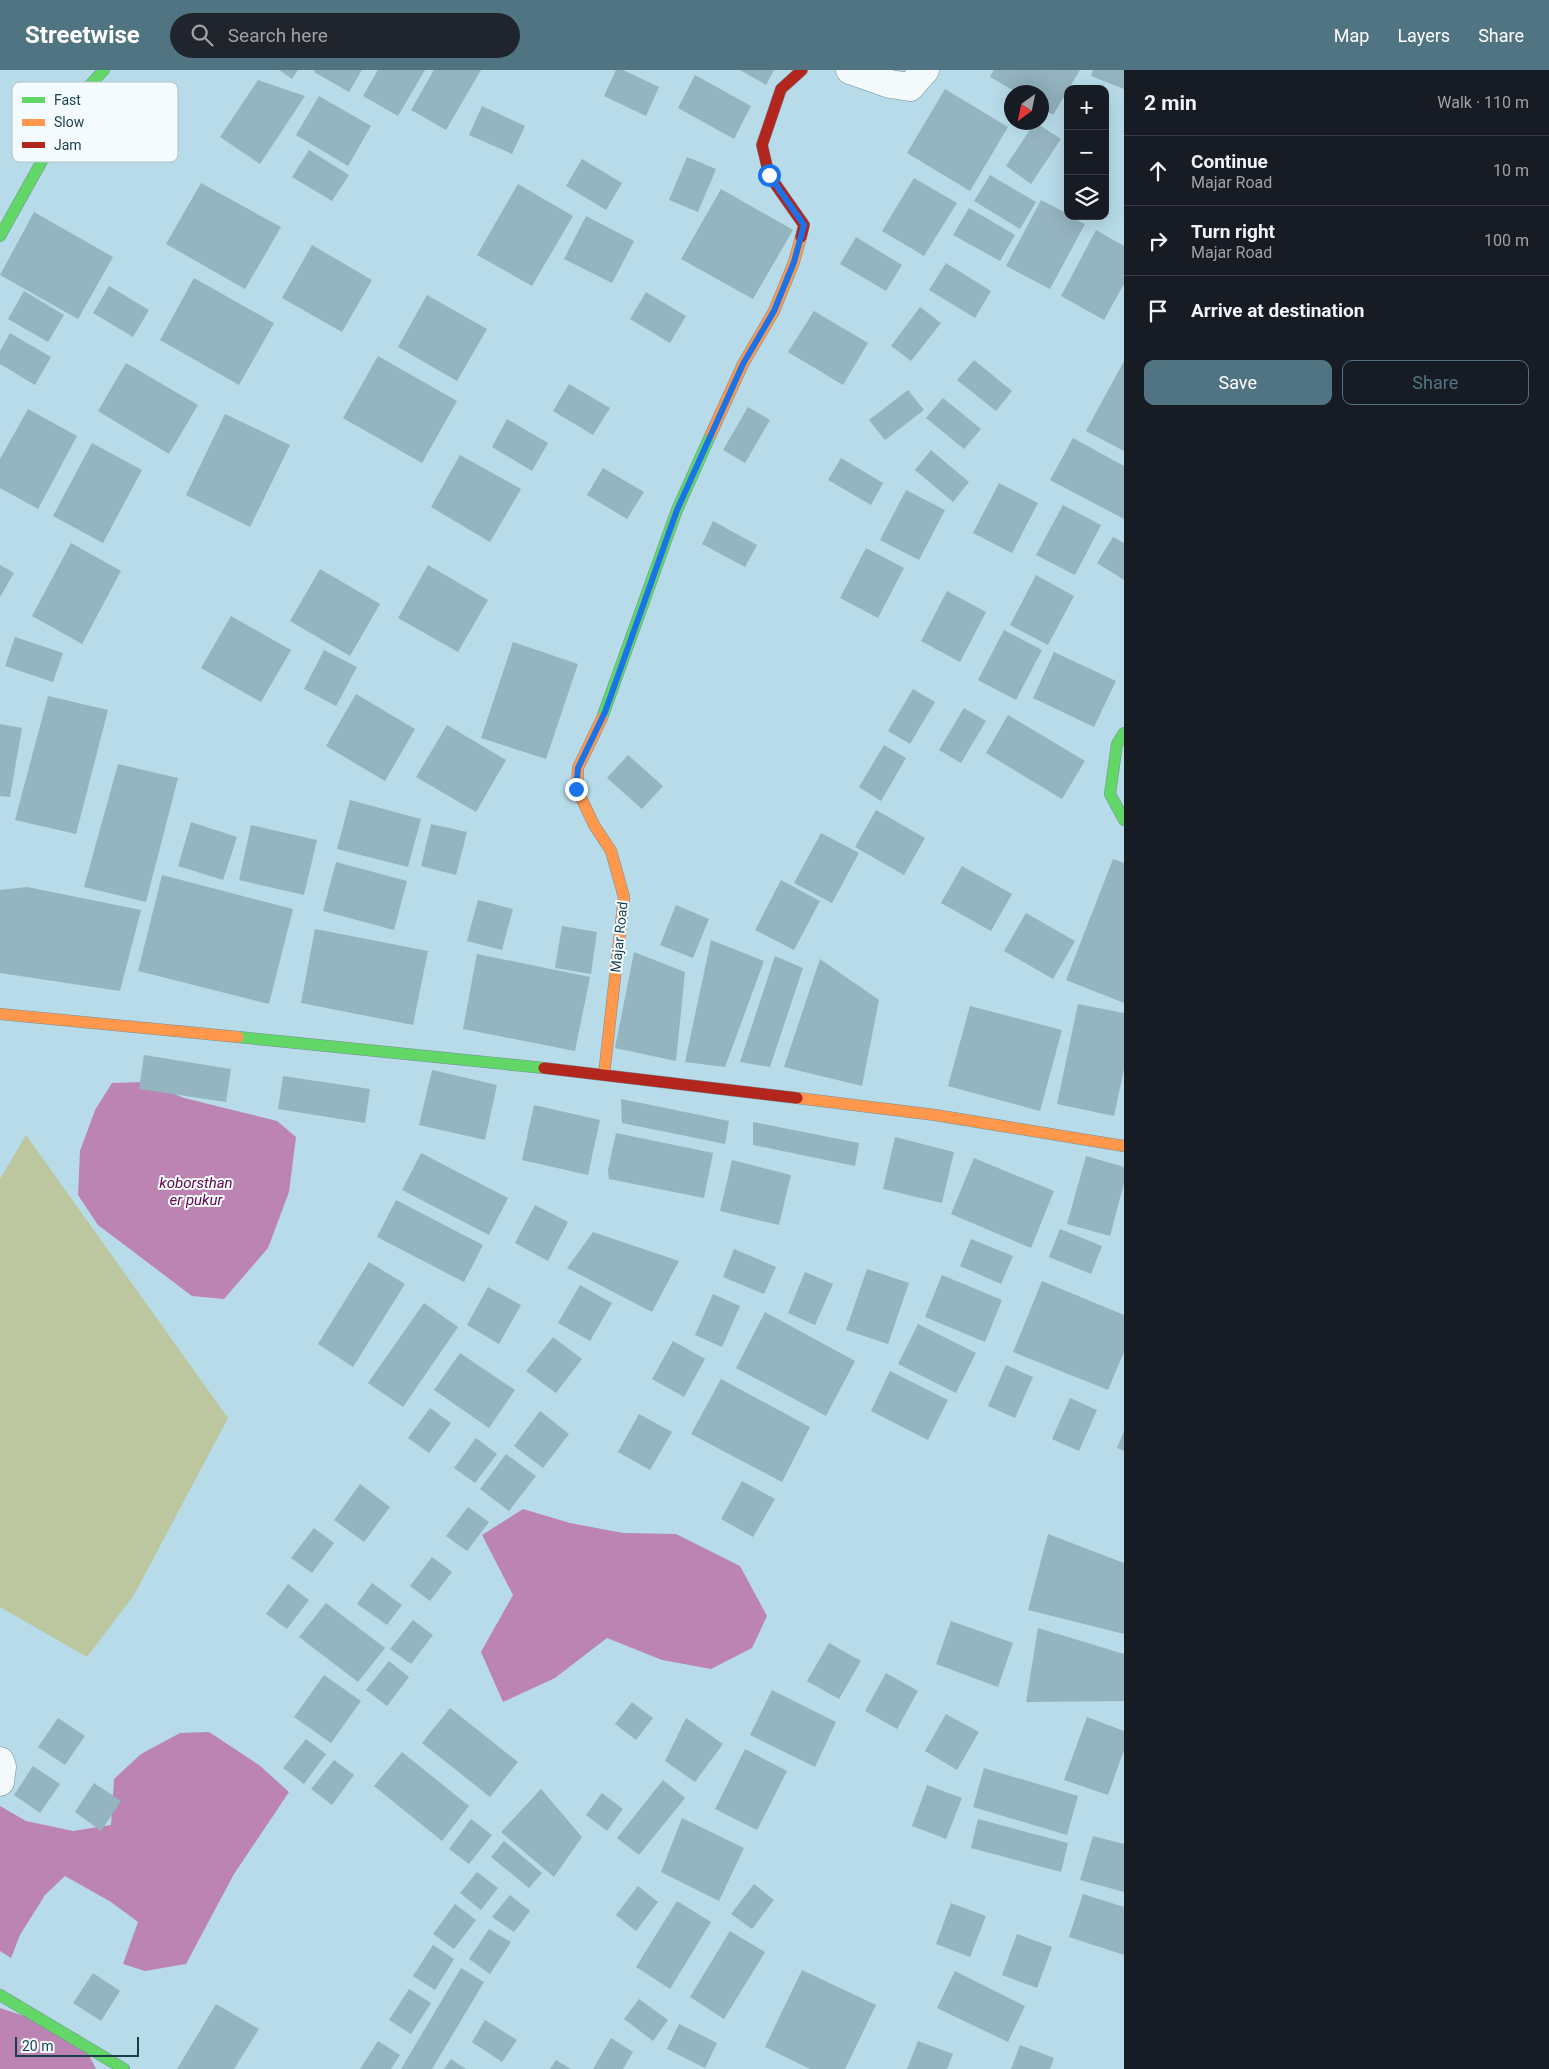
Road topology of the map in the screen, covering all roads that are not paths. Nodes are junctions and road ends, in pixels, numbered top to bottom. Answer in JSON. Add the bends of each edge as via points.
{"nodes":[{"id":1,"x":104,"y":70,"type":"edge"},
{"id":2,"x":802,"y":70,"type":"edge"},
{"id":3,"x":850,"y":70,"type":"edge"},
{"id":4,"x":925,"y":70,"type":"edge"},
{"id":5,"x":93,"y":82,"type":"edge"},
{"id":6,"x":41,"y":162,"type":"edge"},
{"id":7,"x":0,"y":236,"type":"edge"},
{"id":8,"x":1124,"y":732,"type":"edge"},
{"id":9,"x":1124,"y":820,"type":"edge"},
{"id":10,"x":0,"y":1014,"type":"edge"},
{"id":11,"x":604,"y":1075,"type":"junction"},
{"id":12,"x":1124,"y":1146,"type":"edge"},
{"id":13,"x":0,"y":1760,"type":"edge"},
{"id":14,"x":0,"y":1782,"type":"edge"},
{"id":15,"x":0,"y":1995,"type":"edge"},
{"id":16,"x":124,"y":2069,"type":"edge"}],
"edges":[{"from":1,"to":5,"type":"street"},
{"from":2,"to":11,"type":"street","name":"Majar Road","via":[[780,89],[762,145],[769,175],[804,225],[794,262],[774,311],[743,364],[677,510],[605,712],[578,768],[576,789],[611,851],[624,897]]},
{"from":3,"to":4,"type":"street","via":[[890,84],[910,86]]},
{"from":6,"to":7,"type":"street"},
{"from":8,"to":9,"type":"street","via":[[1117,744],[1110,794]]},
{"from":10,"to":11,"type":"street"},
{"from":11,"to":12,"type":"street","via":[[934,1115]]},
{"from":13,"to":14,"type":"street"},
{"from":15,"to":16,"type":"street"}]}
